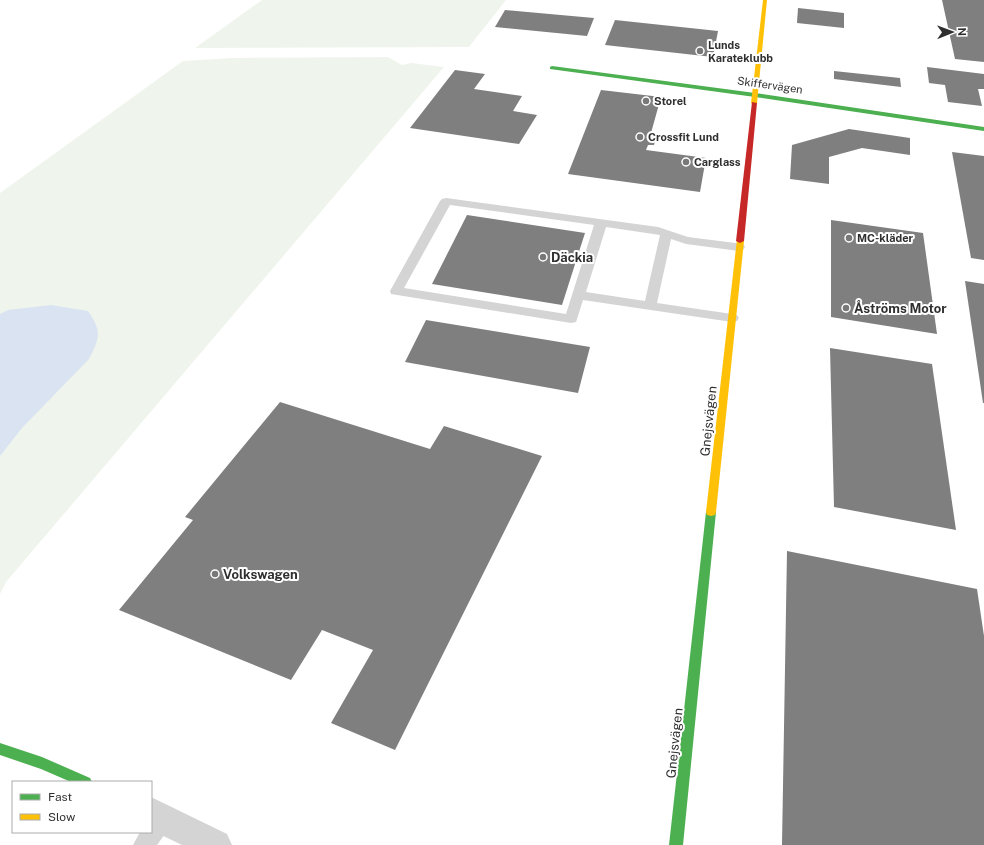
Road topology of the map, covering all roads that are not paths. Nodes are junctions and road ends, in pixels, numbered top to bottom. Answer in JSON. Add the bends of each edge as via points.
{"nodes":[{"id":1,"x":765,"y":0,"type":"edge"},
{"id":2,"x":552,"y":68,"type":"dead end"},
{"id":3,"x":755,"y":95,"type":"junction"},
{"id":4,"x":984,"y":129,"type":"edge"},
{"id":5,"x":601,"y":223,"type":"junction"},
{"id":6,"x":666,"y":233,"type":"junction"},
{"id":7,"x":739,"y":247,"type":"junction"},
{"id":8,"x":578,"y":296,"type":"junction"},
{"id":9,"x":650,"y":306,"type":"junction"},
{"id":10,"x":732,"y":318,"type":"junction"},
{"id":11,"x":0,"y":749,"type":"edge"},
{"id":12,"x":84,"y":781,"type":"edge"},
{"id":13,"x":156,"y":816,"type":"edge"},
{"id":14,"x":152,"y":826,"type":"edge"},
{"id":15,"x":149,"y":833,"type":"edge"},
{"id":16,"x":144,"y":845,"type":"edge"},
{"id":17,"x":216,"y":845,"type":"edge"},
{"id":18,"x":676,"y":845,"type":"edge"}],
"edges":[{"from":1,"to":3,"type":"street","name":"Gnejsvägen"},
{"from":2,"to":3,"type":"street","name":"Skiffervägen"},
{"from":3,"to":4,"type":"street","name":"Skiffervägen"},
{"from":3,"to":7,"type":"street","name":"Gnejsvägen"},
{"from":5,"to":6,"type":"lane"},
{"from":5,"to":8,"type":"lane"},
{"from":5,"to":8,"type":"lane","via":[[446,201],[396,292],[570,319]]},
{"from":6,"to":7,"type":"lane","via":[[686,240]]},
{"from":6,"to":9,"type":"lane"},
{"from":7,"to":10,"type":"street","name":"Gnejsvägen"},
{"from":8,"to":9,"type":"lane"},
{"from":9,"to":10,"type":"lane"},
{"from":10,"to":18,"type":"street","name":"Gnejsvägen"},
{"from":11,"to":12,"type":"street","via":[[42,762]]},
{"from":13,"to":14,"type":"lane"},
{"from":13,"to":17,"type":"street"},
{"from":15,"to":16,"type":"lane"}]}
